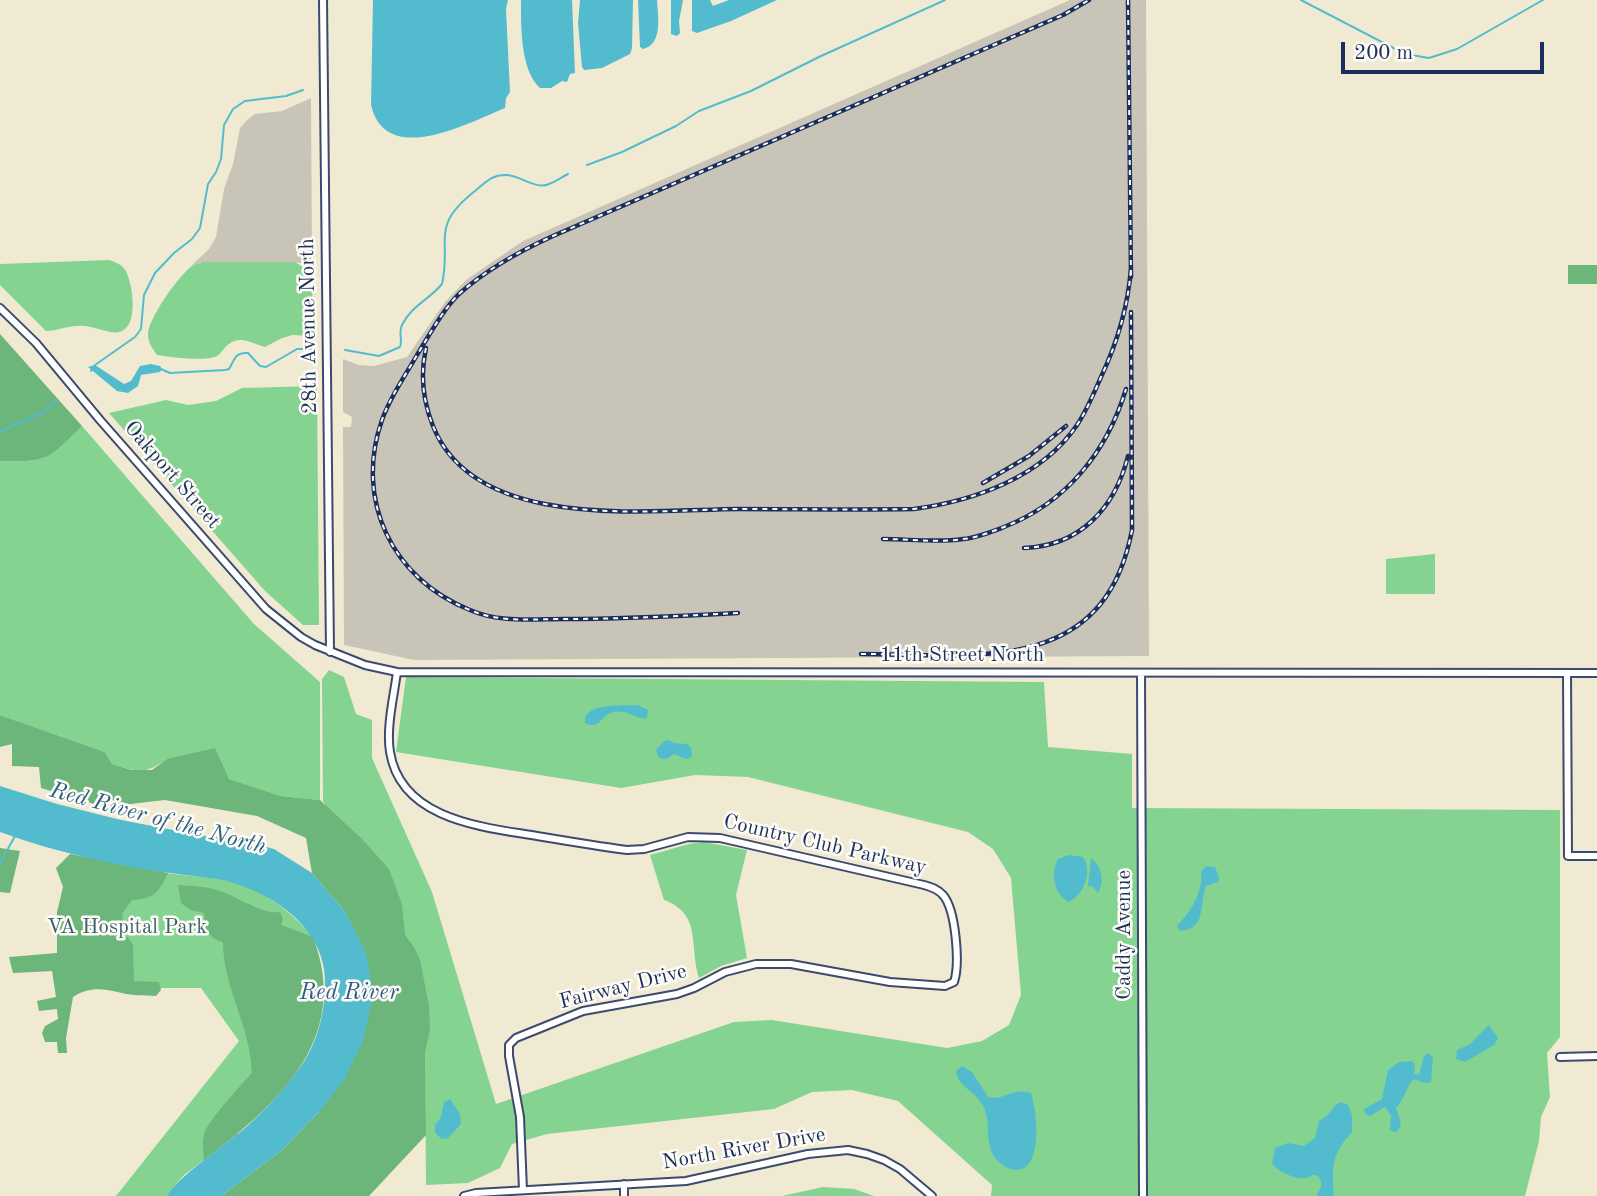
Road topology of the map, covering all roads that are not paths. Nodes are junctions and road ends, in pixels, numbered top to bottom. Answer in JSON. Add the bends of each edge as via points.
{"nodes":[{"id":1,"x":323,"y":0,"type":"edge"},
{"id":2,"x":0,"y":308,"type":"edge"},
{"id":3,"x":330,"y":652,"type":"junction"},
{"id":4,"x":397,"y":671,"type":"junction"},
{"id":5,"x":1141,"y":673,"type":"junction"},
{"id":6,"x":1567,"y":673,"type":"junction"},
{"id":7,"x":1597,"y":673,"type":"edge"},
{"id":8,"x":1597,"y":856,"type":"edge"},
{"id":9,"x":954,"y":982,"type":"joint"},
{"id":10,"x":1560,"y":1056,"type":"dead end"},
{"id":11,"x":1597,"y":1056,"type":"edge"},
{"id":12,"x":624,"y":1184,"type":"junction"},
{"id":13,"x":523,"y":1190,"type":"junction"},
{"id":14,"x":464,"y":1196,"type":"edge"},
{"id":15,"x":624,"y":1196,"type":"edge"},
{"id":16,"x":932,"y":1196,"type":"edge"},
{"id":17,"x":1143,"y":1196,"type":"edge"}],
"edges":[{"from":1,"to":3,"type":"street","name":"28th Avenue North"},
{"from":2,"to":3,"type":"street","name":"Oakport Street","via":[[37,343],[266,609],[300,637]]},
{"from":3,"to":4,"type":"street","name":"11th Street North"},
{"from":4,"to":5,"type":"street","name":"11th Street North"},
{"from":4,"to":9,"type":"street","name":"Country Club Parkway","via":[[390,734],[394,766],[414,797],[444,815],[481,826],[627,850],[688,838],[720,838],[935,888],[949,903],[952,917],[958,970]]},
{"from":5,"to":6,"type":"street","name":"11th Street North"},
{"from":5,"to":17,"type":"street","name":"Caddy Avenue"},
{"from":6,"to":7,"type":"street","name":"11th Street North"},
{"from":6,"to":8,"type":"street","via":[[1567,856]]},
{"from":9,"to":13,"type":"street","name":"Fairway Drive","via":[[945,986],[890,982],[791,964],[756,964],[677,994],[600,1007],[516,1038],[509,1045],[509,1056],[520,1117]]},
{"from":10,"to":11,"type":"street"},
{"from":12,"to":13,"type":"street","name":"North River Drive"},
{"from":12,"to":15,"type":"street"},
{"from":12,"to":16,"type":"street","name":"North River Drive","via":[[703,1179],[808,1154],[848,1150],[884,1160]]},
{"from":13,"to":14,"type":"street","name":"North River Drive"}]}
